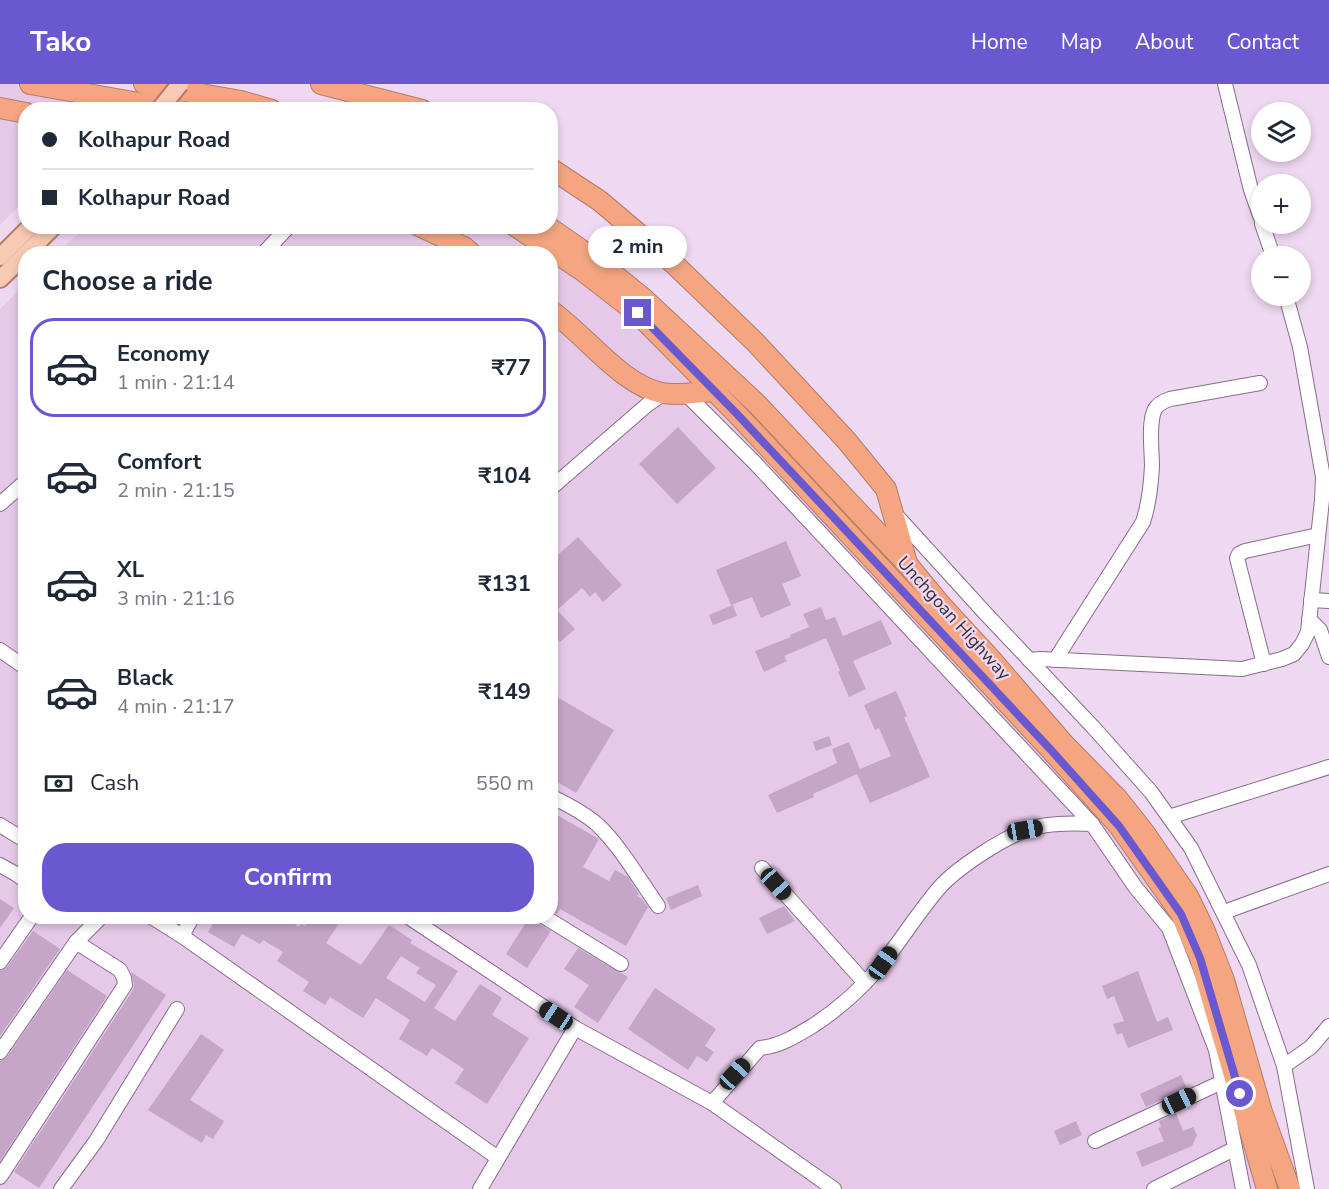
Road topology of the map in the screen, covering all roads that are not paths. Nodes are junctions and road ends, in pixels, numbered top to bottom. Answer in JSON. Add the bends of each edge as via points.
{"nodes":[{"id":1,"x":30,"y":84,"type":"edge"},
{"id":2,"x":144,"y":84,"type":"edge"},
{"id":3,"x":180,"y":84,"type":"edge"},
{"id":4,"x":321,"y":84,"type":"edge"},
{"id":5,"x":1225,"y":84,"type":"edge"},
{"id":6,"x":133,"y":102,"type":"edge"},
{"id":7,"x":165,"y":102,"type":"edge"},
{"id":8,"x":247,"y":102,"type":"edge"},
{"id":9,"x":391,"y":102,"type":"edge"},
{"id":10,"x":0,"y":108,"type":"edge"},
{"id":11,"x":18,"y":111,"type":"edge"},
{"id":12,"x":558,"y":173,"type":"edge"},
{"id":13,"x":1251,"y":190,"type":"edge"},
{"id":14,"x":23,"y":234,"type":"edge"},
{"id":15,"x":46,"y":234,"type":"edge"},
{"id":16,"x":282,"y":234,"type":"edge"},
{"id":17,"x":435,"y":234,"type":"edge"},
{"id":18,"x":527,"y":234,"type":"edge"},
{"id":19,"x":558,"y":234,"type":"edge"},
{"id":20,"x":34,"y":246,"type":"edge"},
{"id":21,"x":270,"y":246,"type":"edge"},
{"id":22,"x":460,"y":246,"type":"edge"},
{"id":23,"x":545,"y":246,"type":"edge"},
{"id":24,"x":558,"y":254,"type":"edge"},
{"id":25,"x":0,"y":257,"type":"edge"},
{"id":26,"x":18,"y":262,"type":"edge"},
{"id":27,"x":0,"y":279,"type":"edge"},
{"id":28,"x":1289,"y":306,"type":"edge"},
{"id":29,"x":558,"y":315,"type":"edge"},
{"id":30,"x":1260,"y":383,"type":"dead end"},
{"id":31,"x":714,"y":391,"type":"junction"},
{"id":32,"x":684,"y":392,"type":"junction"},
{"id":33,"x":664,"y":393,"type":"junction"},
{"id":34,"x":1326,"y":477,"type":"edge"},
{"id":35,"x":558,"y":482,"type":"edge"},
{"id":36,"x":18,"y":488,"type":"edge"},
{"id":37,"x":0,"y":504,"type":"edge"},
{"id":38,"x":894,"y":512,"type":"junction"},
{"id":39,"x":1325,"y":512,"type":"edge"},
{"id":40,"x":1318,"y":535,"type":"junction"},
{"id":41,"x":908,"y":565,"type":"junction"},
{"id":42,"x":1311,"y":600,"type":"junction"},
{"id":43,"x":1329,"y":600,"type":"edge"},
{"id":44,"x":1309,"y":620,"type":"junction"},
{"id":45,"x":0,"y":650,"type":"edge"},
{"id":46,"x":1329,"y":657,"type":"edge"},
{"id":47,"x":1029,"y":660,"type":"junction"},
{"id":48,"x":1055,"y":660,"type":"junction"},
{"id":49,"x":18,"y":662,"type":"edge"},
{"id":50,"x":1264,"y":664,"type":"junction"},
{"id":51,"x":1329,"y":767,"type":"edge"},
{"id":52,"x":558,"y":800,"type":"edge"},
{"id":53,"x":1169,"y":817,"type":"junction"},
{"id":54,"x":1092,"y":824,"type":"junction"},
{"id":55,"x":0,"y":825,"type":"edge"},
{"id":56,"x":18,"y":836,"type":"edge"},
{"id":57,"x":0,"y":865,"type":"edge"},
{"id":58,"x":762,"y":868,"type":"dead end"},
{"id":59,"x":1329,"y":874,"type":"edge"},
{"id":60,"x":18,"y":875,"type":"edge"},
{"id":61,"x":658,"y":906,"type":"dead end"},
{"id":62,"x":1224,"y":912,"type":"junction"},
{"id":63,"x":26,"y":924,"type":"edge"},
{"id":64,"x":94,"y":924,"type":"edge"},
{"id":65,"x":163,"y":924,"type":"edge"},
{"id":66,"x":189,"y":924,"type":"edge"},
{"id":67,"x":419,"y":924,"type":"edge"},
{"id":68,"x":556,"y":924,"type":"edge"},
{"id":69,"x":182,"y":936,"type":"junction"},
{"id":70,"x":76,"y":942,"type":"junction"},
{"id":71,"x":0,"y":962,"type":"edge"},
{"id":72,"x":621,"y":964,"type":"dead end"},
{"id":73,"x":865,"y":982,"type":"junction"},
{"id":74,"x":177,"y":1009,"type":"dead end"},
{"id":75,"x":1329,"y":1026,"type":"edge"},
{"id":76,"x":575,"y":1028,"type":"junction"},
{"id":77,"x":0,"y":1052,"type":"edge"},
{"id":78,"x":1284,"y":1066,"type":"junction"},
{"id":79,"x":1222,"y":1082,"type":"junction"},
{"id":80,"x":712,"y":1103,"type":"junction"},
{"id":81,"x":1095,"y":1141,"type":"dead end"},
{"id":82,"x":1234,"y":1149,"type":"junction"},
{"id":83,"x":498,"y":1158,"type":"junction"},
{"id":84,"x":0,"y":1177,"type":"edge"},
{"id":85,"x":61,"y":1189,"type":"edge"},
{"id":86,"x":480,"y":1189,"type":"edge"},
{"id":87,"x":834,"y":1189,"type":"edge"},
{"id":88,"x":1154,"y":1189,"type":"edge"},
{"id":89,"x":1244,"y":1189,"type":"edge"},
{"id":90,"x":1267,"y":1189,"type":"edge"},
{"id":91,"x":1290,"y":1189,"type":"edge"},
{"id":92,"x":1308,"y":1189,"type":"edge"}],
"edges":[{"from":1,"to":6,"type":"highway"},
{"from":2,"to":8,"type":"highway"},
{"from":3,"to":7,"type":"main road","bridge":true},
{"from":4,"to":9,"type":"highway"},
{"from":5,"to":13,"type":"street"},
{"from":10,"to":11,"type":"highway"},
{"from":12,"to":38,"type":"highway","via":[[600,201],[673,263],[755,342],[872,471],[886,489]]},
{"from":14,"to":25,"type":"main road"},
{"from":15,"to":20,"type":"main road"},
{"from":16,"to":21,"type":"street"},
{"from":17,"to":22,"type":"highway"},
{"from":18,"to":23,"type":"highway"},
{"from":19,"to":41,"type":"highway","name":"Unchgoan Highway","via":[[642,297],[757,404]]},
{"from":24,"to":31,"type":"highway","via":[[638,313]]},
{"from":26,"to":27,"type":"main road"},
{"from":28,"to":34,"type":"street"},
{"from":29,"to":33,"type":"highway","via":[[627,377]]},
{"from":30,"to":48,"type":"street","via":[[1170,399],[1155,409],[1152,470],[1143,522]]},
{"from":31,"to":32,"type":"highway"},
{"from":31,"to":90,"type":"highway","via":[[1119,826],[1181,914],[1200,958]]},
{"from":32,"to":33,"type":"highway"},
{"from":32,"to":54,"type":"street","via":[[793,502]]},
{"from":33,"to":35,"type":"street"},
{"from":34,"to":39,"type":"street"},
{"from":36,"to":37,"type":"street"},
{"from":38,"to":41,"type":"highway"},
{"from":38,"to":47,"type":"street"},
{"from":39,"to":40,"type":"street"},
{"from":40,"to":42,"type":"street"},
{"from":40,"to":50,"type":"street","via":[[1245,551],[1237,558]]},
{"from":41,"to":91,"type":"highway","name":"Unchgoan Highway","via":[[1064,744],[1118,799],[1188,897],[1224,980]]},
{"from":42,"to":43,"type":"street"},
{"from":42,"to":44,"type":"street"},
{"from":44,"to":46,"type":"street","via":[[1320,630]]},
{"from":44,"to":50,"type":"street","via":[[1308,632],[1294,654]]},
{"from":45,"to":49,"type":"street"},
{"from":47,"to":48,"type":"street"},
{"from":47,"to":53,"type":"street","via":[[1151,792]]},
{"from":48,"to":50,"type":"street","via":[[1242,669]]},
{"from":51,"to":53,"type":"street"},
{"from":52,"to":61,"type":"street","via":[[597,825]]},
{"from":53,"to":62,"type":"street","via":[[1191,848]]},
{"from":54,"to":73,"type":"street","via":[[1025,830],[973,860],[941,886]]},
{"from":54,"to":79,"type":"street","via":[[1169,928],[1216,1050]]},
{"from":55,"to":56,"type":"street"},
{"from":57,"to":60,"type":"street"},
{"from":58,"to":73,"type":"street"},
{"from":59,"to":62,"type":"street"},
{"from":62,"to":78,"type":"street","via":[[1249,965]]},
{"from":63,"to":71,"type":"street"},
{"from":64,"to":70,"type":"street"},
{"from":65,"to":69,"type":"street"},
{"from":66,"to":69,"type":"street"},
{"from":67,"to":76,"type":"street"},
{"from":68,"to":72,"type":"street"},
{"from":69,"to":83,"type":"street"},
{"from":70,"to":77,"type":"street"},
{"from":70,"to":84,"type":"street","via":[[120,970],[124,985]]},
{"from":73,"to":80,"type":"street","via":[[840,1008],[794,1037],[759,1048]]},
{"from":74,"to":85,"type":"street"},
{"from":75,"to":78,"type":"street","via":[[1311,1047]]},
{"from":76,"to":80,"type":"street"},
{"from":76,"to":83,"type":"street"},
{"from":78,"to":92,"type":"street"},
{"from":79,"to":81,"type":"street"},
{"from":79,"to":82,"type":"street"},
{"from":80,"to":87,"type":"street"},
{"from":82,"to":88,"type":"street"},
{"from":82,"to":89,"type":"street"},
{"from":83,"to":86,"type":"street"}]}
